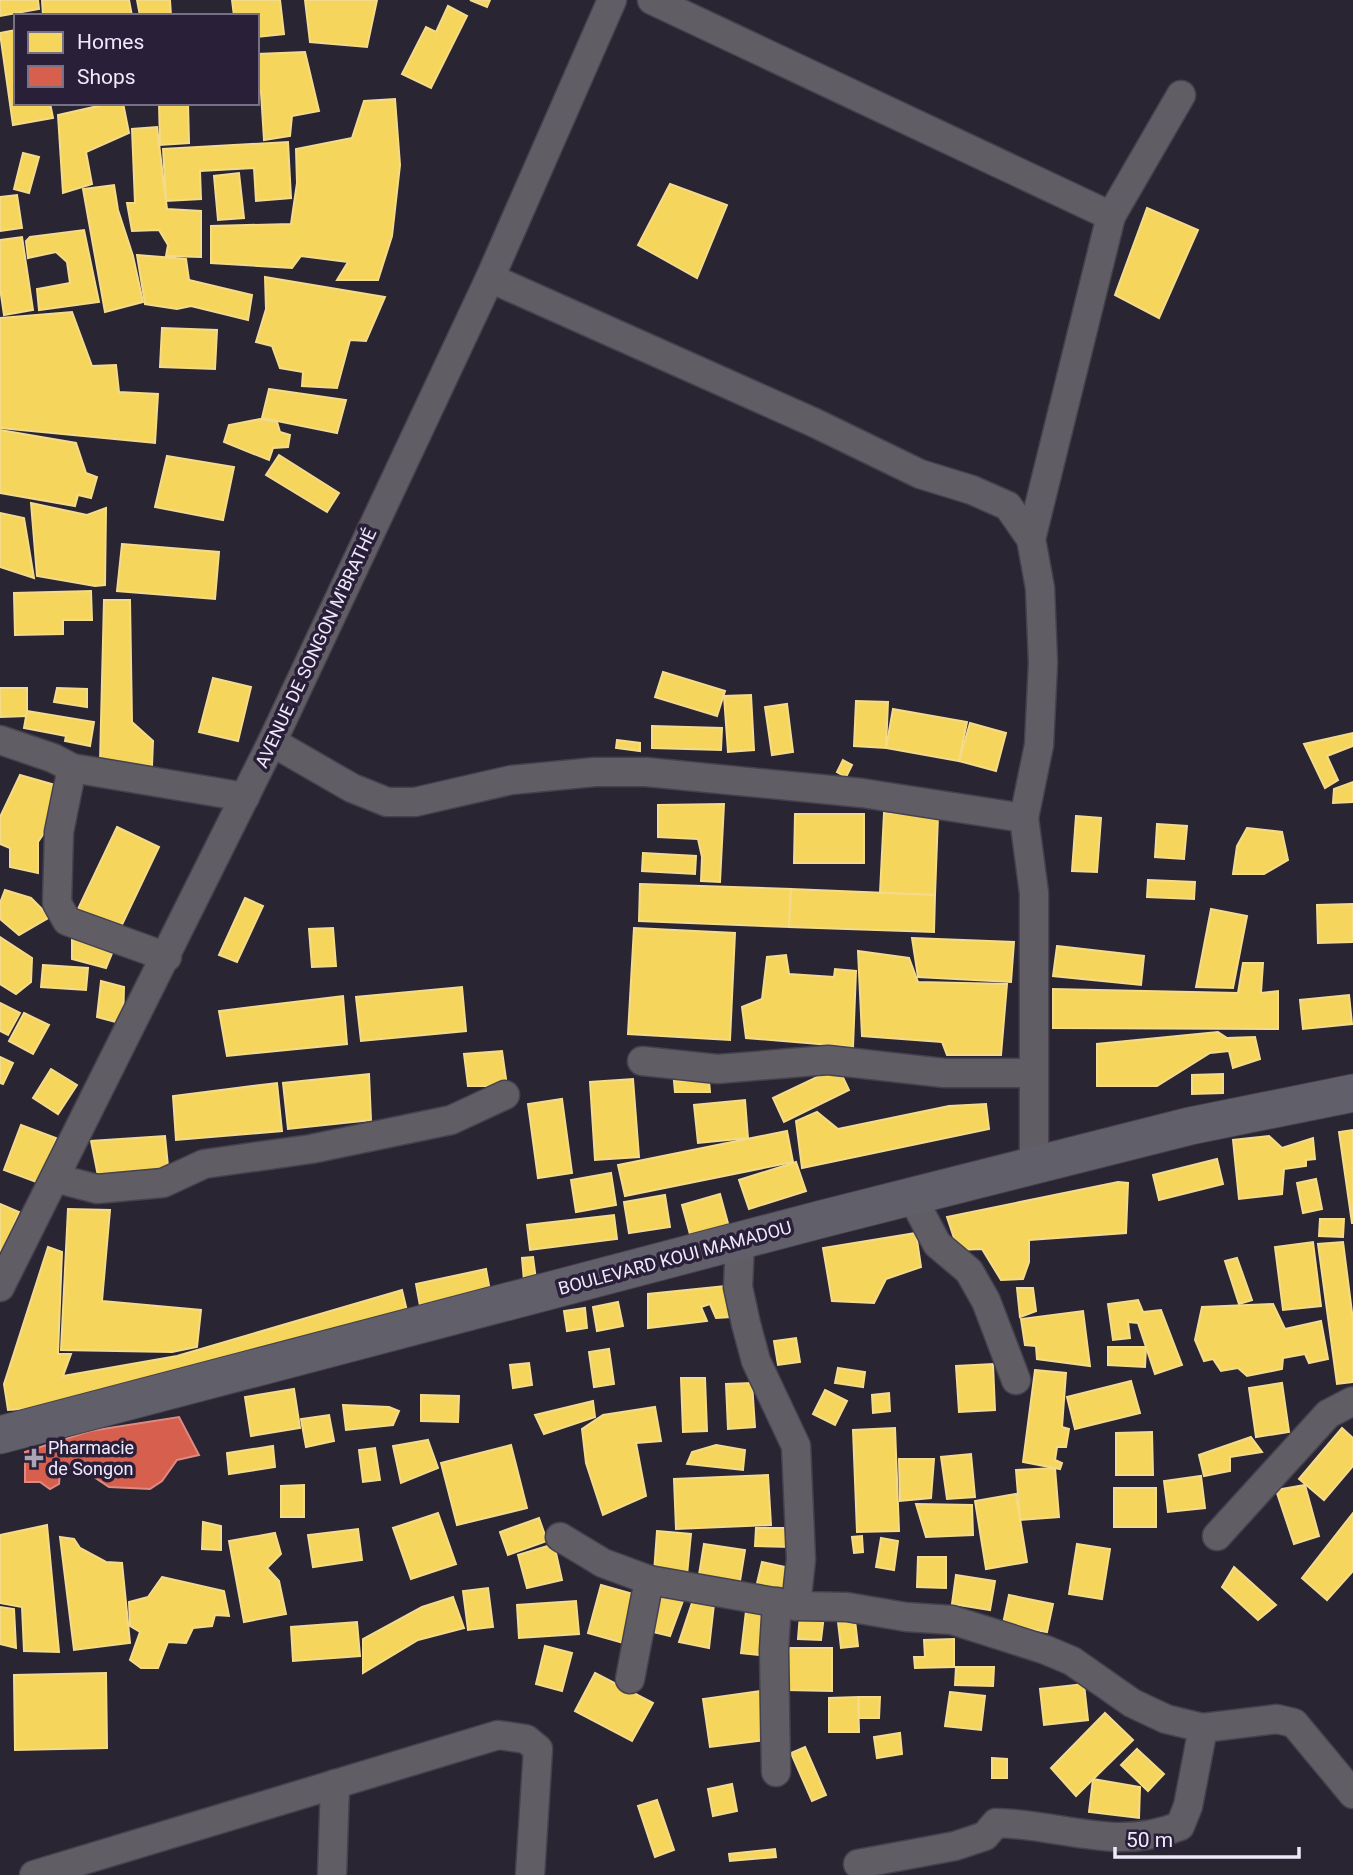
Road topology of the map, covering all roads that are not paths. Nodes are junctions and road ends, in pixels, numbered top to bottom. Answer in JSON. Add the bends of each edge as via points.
{"nodes":[{"id":1,"x":612,"y":0,"type":"edge"},
{"id":2,"x":652,"y":0,"type":"edge"},
{"id":3,"x":1181,"y":95,"type":"dead end"},
{"id":4,"x":1111,"y":216,"type":"junction"},
{"id":5,"x":490,"y":278,"type":"junction"},
{"id":6,"x":1031,"y":539,"type":"junction"},
{"id":7,"x":0,"y":740,"type":"edge"},
{"id":8,"x":272,"y":742,"type":"junction"},
{"id":9,"x":72,"y":768,"type":"junction"},
{"id":10,"x":245,"y":797,"type":"junction"},
{"id":11,"x":1024,"y":818,"type":"junction"},
{"id":12,"x":167,"y":957,"type":"junction"},
{"id":13,"x":642,"y":1061,"type":"dead end"},
{"id":14,"x":1032,"y":1073,"type":"junction"},
{"id":15,"x":1353,"y":1093,"type":"edge"},
{"id":16,"x":505,"y":1095,"type":"dead end"},
{"id":17,"x":1034,"y":1167,"type":"junction"},
{"id":18,"x":55,"y":1178,"type":"junction"},
{"id":19,"x":912,"y":1197,"type":"junction"},
{"id":20,"x":740,"y":1243,"type":"junction"},
{"id":21,"x":0,"y":1287,"type":"edge"},
{"id":22,"x":1016,"y":1380,"type":"dead end"},
{"id":23,"x":1353,"y":1401,"type":"edge"},
{"id":24,"x":0,"y":1435,"type":"edge"},
{"id":25,"x":1217,"y":1536,"type":"dead end"},
{"id":26,"x":560,"y":1537,"type":"dead end"},
{"id":27,"x":649,"y":1580,"type":"junction"},
{"id":28,"x":787,"y":1604,"type":"junction"},
{"id":29,"x":631,"y":1679,"type":"dead end"},
{"id":30,"x":1203,"y":1728,"type":"junction"},
{"id":31,"x":776,"y":1772,"type":"dead end"},
{"id":32,"x":335,"y":1784,"type":"junction"},
{"id":33,"x":1353,"y":1794,"type":"edge"},
{"id":34,"x":858,"y":1864,"type":"dead end"},
{"id":35,"x":87,"y":1867,"type":"edge"},
{"id":36,"x":34,"y":1875,"type":"edge"},
{"id":37,"x":332,"y":1875,"type":"edge"},
{"id":38,"x":530,"y":1875,"type":"edge"}],
"edges":[{"from":1,"to":5,"type":"street","name":"AVENUE DE SONGON M'BRATHÉ"},
{"from":2,"to":4,"type":"street"},
{"from":3,"to":4,"type":"street"},
{"from":4,"to":6,"type":"street"},
{"from":5,"to":6,"type":"street","via":[[920,474],[1008,506]]},
{"from":5,"to":8,"type":"street","name":"AVENUE DE SONGON M'BRATHÉ"},
{"from":6,"to":11,"type":"street","via":[[1040,588],[1043,663],[1039,745]]},
{"from":7,"to":9,"type":"street"},
{"from":8,"to":10,"type":"street","name":"AVENUE DE SONGON M'BRATHÉ"},
{"from":8,"to":11,"type":"street","via":[[352,788],[387,802],[415,802],[511,780],[646,772],[862,793]]},
{"from":9,"to":10,"type":"street"},
{"from":9,"to":12,"type":"street","via":[[59,832],[57,903],[67,921]]},
{"from":10,"to":12,"type":"street","name":"AVENUE DE SONGON M'BRATHÉ"},
{"from":11,"to":14,"type":"street","via":[[1034,893]]},
{"from":12,"to":18,"type":"street","name":"AVENUE DE SONGON M'BRATHÉ"},
{"from":13,"to":14,"type":"street","via":[[718,1069],[828,1060],[944,1073]]},
{"from":14,"to":17,"type":"street"},
{"from":15,"to":17,"type":"main road","name":"BOULEVARD KOUI MAMADOU","via":[[1190,1126]]},
{"from":16,"to":18,"type":"street","via":[[451,1120],[311,1149],[204,1164],[163,1183],[97,1189]]},
{"from":17,"to":19,"type":"main road","name":"BOULEVARD KOUI MAMADOU"},
{"from":18,"to":21,"type":"street","name":"AVENUE DE SONGON M'BRATHÉ"},
{"from":19,"to":20,"type":"main road","name":"BOULEVARD KOUI MAMADOU"},
{"from":19,"to":22,"type":"street","via":[[937,1244],[969,1271],[986,1301]]},
{"from":20,"to":24,"type":"main road","name":"BOULEVARD KOUI MAMADOU"},
{"from":20,"to":28,"type":"street","via":[[738,1287],[756,1361],[796,1446],[801,1559]]},
{"from":23,"to":25,"type":"street","via":[[1328,1414]]},
{"from":26,"to":27,"type":"street","via":[[603,1563]]},
{"from":27,"to":28,"type":"street"},
{"from":27,"to":29,"type":"street"},
{"from":28,"to":30,"type":"street","via":[[952,1620],[1073,1661],[1132,1703]]},
{"from":28,"to":31,"type":"street","via":[[774,1650]]},
{"from":30,"to":33,"type":"street","via":[[1277,1719],[1294,1723]]},
{"from":30,"to":34,"type":"street","via":[[1180,1826],[1126,1839],[996,1823],[985,1836],[955,1846]]},
{"from":32,"to":35,"type":"street"},
{"from":32,"to":37,"type":"street"},
{"from":32,"to":38,"type":"street","via":[[498,1735],[526,1739],[538,1749]]},
{"from":35,"to":36,"type":"street"}]}
